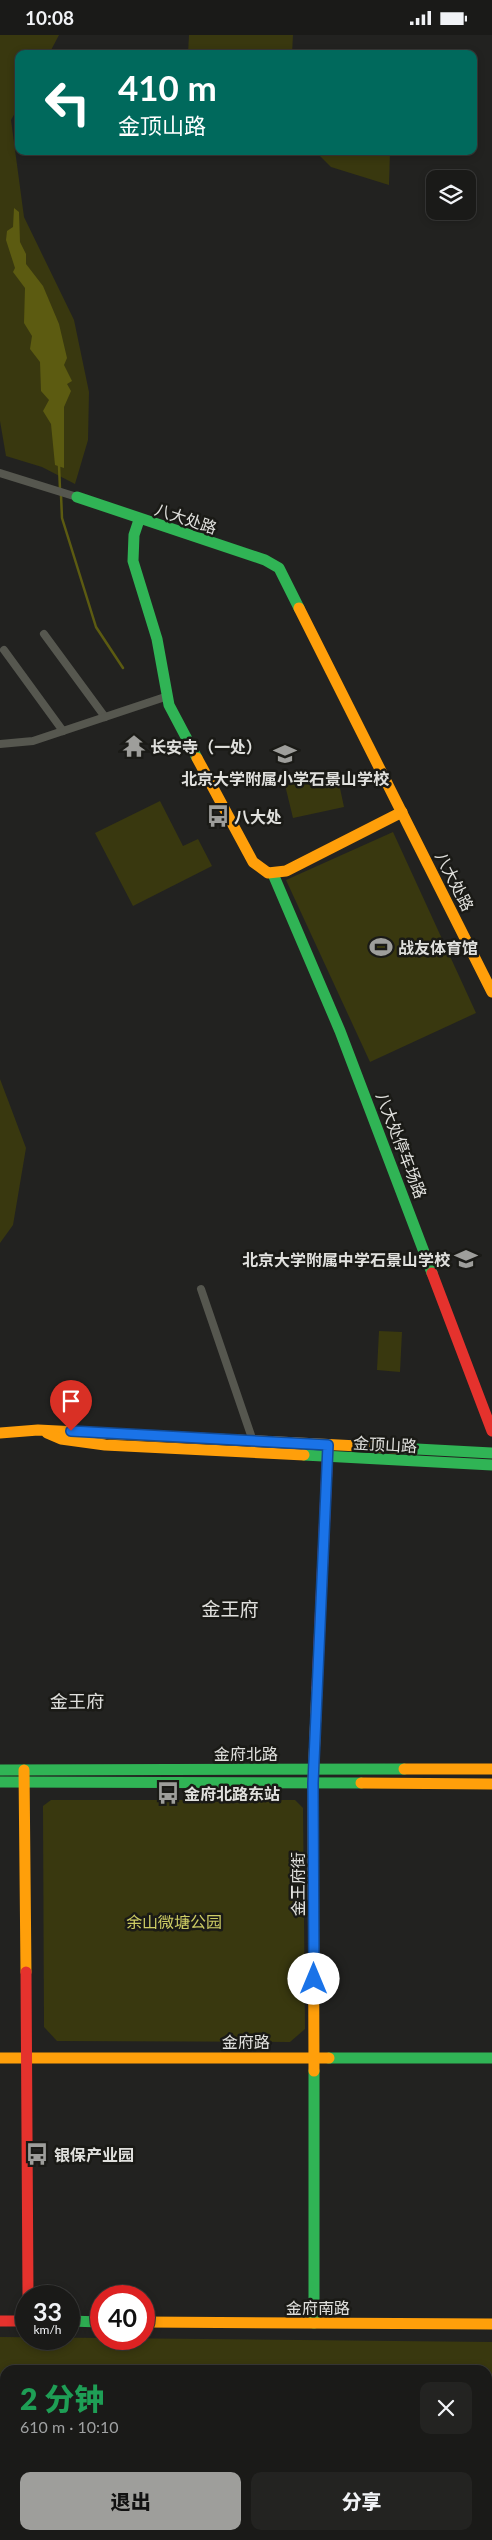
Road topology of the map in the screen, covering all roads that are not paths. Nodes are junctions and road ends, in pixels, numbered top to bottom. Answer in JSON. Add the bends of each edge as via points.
{"nodes":[{"id":1,"x":0,"y":473,"type":"edge"},
{"id":2,"x":77,"y":497,"type":"joint"},
{"id":3,"x":139,"y":520,"type":"junction"},
{"id":4,"x":44,"y":634,"type":"dead end"},
{"id":5,"x":4,"y":650,"type":"dead end"},
{"id":6,"x":168,"y":696,"type":"junction"},
{"id":7,"x":105,"y":717,"type":"junction"},
{"id":8,"x":63,"y":731,"type":"junction"},
{"id":9,"x":0,"y":744,"type":"edge"},
{"id":10,"x":402,"y":812,"type":"junction"},
{"id":11,"x":273,"y":874,"type":"junction"},
{"id":12,"x":492,"y":992,"type":"edge"},
{"id":13,"x":201,"y":1289,"type":"dead end"},
{"id":14,"x":38,"y":1430,"type":"junction"},
{"id":15,"x":492,"y":1431,"type":"edge"},
{"id":16,"x":0,"y":1433,"type":"edge"},
{"id":17,"x":253,"y":1441,"type":"junction"},
{"id":18,"x":327,"y":1451,"type":"junction"},
{"id":19,"x":256,"y":1453,"type":"junction"},
{"id":20,"x":492,"y":1453,"type":"edge"},
{"id":21,"x":492,"y":1465,"type":"edge"},
{"id":22,"x":313,"y":1769,"type":"junction"},
{"id":23,"x":492,"y":1769,"type":"edge"},
{"id":24,"x":0,"y":1770,"type":"edge"},
{"id":25,"x":24,"y":1770,"type":"junction"},
{"id":26,"x":0,"y":1782,"type":"edge"},
{"id":27,"x":24,"y":1782,"type":"junction"},
{"id":28,"x":313,"y":1783,"type":"junction"},
{"id":29,"x":492,"y":1784,"type":"edge"},
{"id":30,"x":0,"y":2057,"type":"edge"},
{"id":31,"x":314,"y":2057,"type":"junction"},
{"id":32,"x":26,"y":2058,"type":"junction"},
{"id":33,"x":492,"y":2058,"type":"edge"},
{"id":34,"x":28,"y":2285,"type":"edge"},
{"id":35,"x":0,"y":2321,"type":"edge"},
{"id":36,"x":15,"y":2321,"type":"edge"},
{"id":37,"x":155,"y":2322,"type":"edge"},
{"id":38,"x":314,"y":2323,"type":"junction"},
{"id":39,"x":492,"y":2324,"type":"edge"}],
"edges":[{"from":1,"to":2,"type":"street"},
{"from":2,"to":3,"type":"street","name":"八大处路"},
{"from":3,"to":6,"type":"street","via":[[133,547],[137,578],[157,639]]},
{"from":3,"to":10,"type":"street","name":"八大处路","via":[[275,565]]},
{"from":4,"to":7,"type":"street"},
{"from":5,"to":8,"type":"street"},
{"from":6,"to":7,"type":"street"},
{"from":6,"to":11,"type":"street","via":[[169,705],[253,863],[262,872]]},
{"from":7,"to":8,"type":"street"},
{"from":8,"to":9,"type":"street","via":[[33,741]]},
{"from":10,"to":11,"type":"street","via":[[286,871]]},
{"from":10,"to":12,"type":"street","name":"八大处路"},
{"from":11,"to":15,"type":"street","name":"八大处停车场路","via":[[348,1049]]},
{"from":13,"to":17,"type":"street"},
{"from":14,"to":16,"type":"street","name":"金顶山路"},
{"from":14,"to":17,"type":"street","name":"金顶山路"},
{"from":14,"to":19,"type":"street","name":"金顶山路","via":[[61,1439],[105,1445]]},
{"from":17,"to":18,"type":"street","name":"金顶山路"},
{"from":17,"to":19,"type":"street"},
{"from":18,"to":19,"type":"street","name":"金顶山路"},
{"from":18,"to":20,"type":"street","name":"金顶山路"},
{"from":18,"to":21,"type":"street","name":"金顶山路"},
{"from":18,"to":22,"type":"street","name":"金王府街"},
{"from":22,"to":23,"type":"street","name":"金府北路"},
{"from":22,"to":25,"type":"street","name":"金府北路"},
{"from":22,"to":28,"type":"street","name":"金王府街"},
{"from":24,"to":25,"type":"street","name":"金府北路"},
{"from":25,"to":27,"type":"street"},
{"from":26,"to":27,"type":"street","name":"金府北路"},
{"from":27,"to":28,"type":"street","name":"金府北路"},
{"from":27,"to":32,"type":"street"},
{"from":28,"to":29,"type":"street","name":"金府北路"},
{"from":28,"to":31,"type":"street","name":"金王府街"},
{"from":30,"to":32,"type":"street","name":"金府路"},
{"from":31,"to":32,"type":"street","name":"金府路"},
{"from":31,"to":33,"type":"street","name":"金府路"},
{"from":31,"to":38,"type":"street","name":"金王府街"},
{"from":32,"to":34,"type":"street"},
{"from":35,"to":36,"type":"street"},
{"from":37,"to":38,"type":"street","name":"金府南路"},
{"from":38,"to":39,"type":"street","name":"金府南路"}]}
